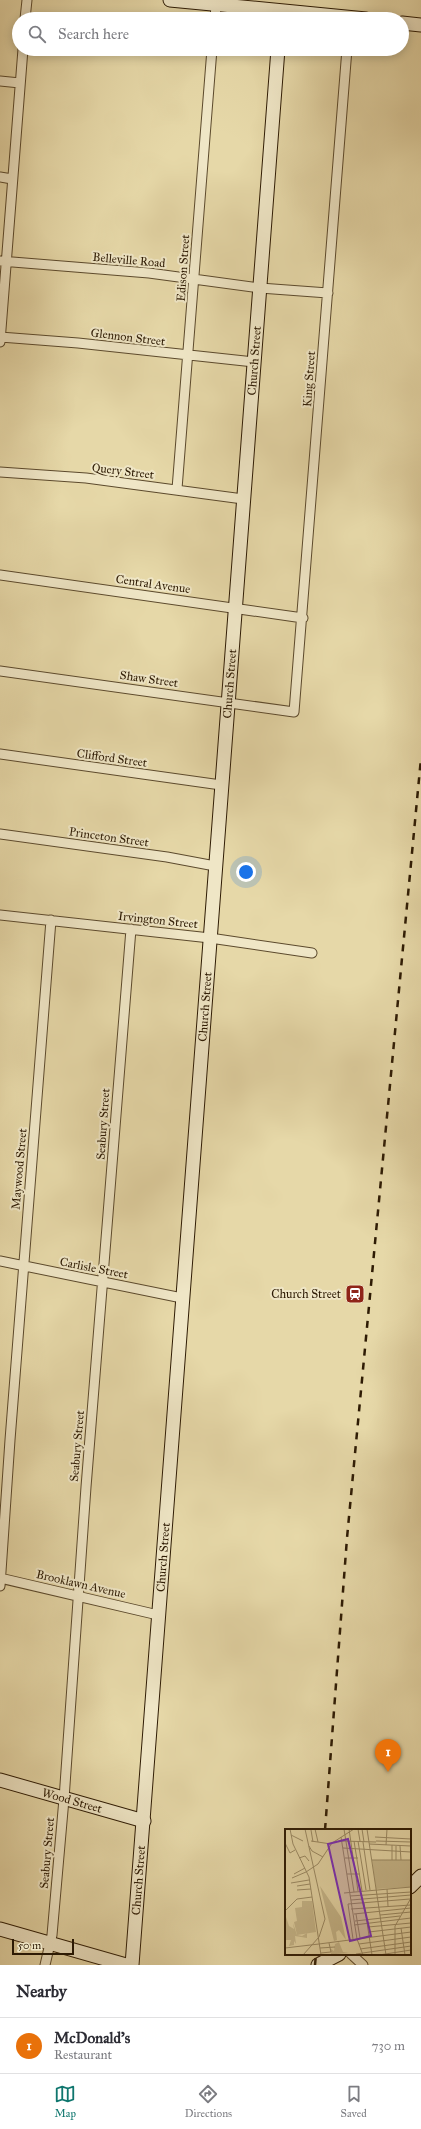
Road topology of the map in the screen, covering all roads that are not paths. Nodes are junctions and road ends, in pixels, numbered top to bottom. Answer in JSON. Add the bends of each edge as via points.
{"nodes":[{"id":1,"x":27,"y":0,"type":"edge"},
{"id":2,"x":170,"y":0,"type":"edge"},
{"id":3,"x":216,"y":5,"type":"junction"},
{"id":4,"x":280,"y":10,"type":"edge"},
{"id":5,"x":26,"y":12,"type":"edge"},
{"id":6,"x":216,"y":12,"type":"edge"},
{"id":7,"x":298,"y":12,"type":"edge"},
{"id":8,"x":409,"y":24,"type":"edge"},
{"id":9,"x":421,"y":25,"type":"edge"},
{"id":10,"x":22,"y":56,"type":"edge"},
{"id":11,"x":211,"y":56,"type":"edge"},
{"id":12,"x":277,"y":56,"type":"edge"},
{"id":13,"x":346,"y":56,"type":"edge"},
{"id":14,"x":0,"y":81,"type":"edge"},
{"id":15,"x":20,"y":83,"type":"junction"},
{"id":16,"x":0,"y":177,"type":"edge"},
{"id":17,"x":12,"y":178,"type":"junction"},
{"id":18,"x":3,"y":261,"type":"edge"},
{"id":19,"x":194,"y":279,"type":"junction"},
{"id":20,"x":260,"y":288,"type":"junction"},
{"id":21,"x":328,"y":293,"type":"junction"},
{"id":22,"x":0,"y":338,"type":"edge"},
{"id":23,"x":0,"y":342,"type":"edge"},
{"id":24,"x":188,"y":356,"type":"junction"},
{"id":25,"x":254,"y":362,"type":"junction"},
{"id":26,"x":0,"y":472,"type":"edge"},
{"id":27,"x":177,"y":489,"type":"junction"},
{"id":28,"x":243,"y":499,"type":"junction"},
{"id":29,"x":0,"y":575,"type":"edge"},
{"id":30,"x":234,"y":608,"type":"junction"},
{"id":31,"x":302,"y":618,"type":"junction"},
{"id":32,"x":0,"y":670,"type":"edge"},
{"id":33,"x":228,"y":703,"type":"junction"},
{"id":34,"x":294,"y":712,"type":"joint"},
{"id":35,"x":0,"y":754,"type":"edge"},
{"id":36,"x":221,"y":786,"type":"junction"},
{"id":37,"x":0,"y":834,"type":"edge"},
{"id":38,"x":215,"y":866,"type":"junction"},
{"id":39,"x":0,"y":915,"type":"edge"},
{"id":40,"x":51,"y":920,"type":"junction"},
{"id":41,"x":131,"y":929,"type":"junction"},
{"id":42,"x":210,"y":938,"type":"junction"},
{"id":43,"x":312,"y":953,"type":"dead end"},
{"id":44,"x":0,"y":1261,"type":"edge"},
{"id":45,"x":24,"y":1266,"type":"junction"},
{"id":46,"x":103,"y":1282,"type":"junction"},
{"id":47,"x":182,"y":1298,"type":"junction"},
{"id":48,"x":0,"y":1580,"type":"edge"},
{"id":49,"x":79,"y":1596,"type":"junction"},
{"id":50,"x":158,"y":1614,"type":"junction"},
{"id":51,"x":0,"y":1780,"type":"edge"},
{"id":52,"x":64,"y":1798,"type":"junction"},
{"id":53,"x":144,"y":1821,"type":"junction"},
{"id":54,"x":421,"y":1876,"type":"edge"},
{"id":55,"x":411,"y":1886,"type":"edge"},
{"id":56,"x":0,"y":1929,"type":"edge"},
{"id":57,"x":49,"y":1944,"type":"junction"},
{"id":58,"x":337,"y":1955,"type":"edge"},
{"id":59,"x":352,"y":1955,"type":"edge"},
{"id":60,"x":45,"y":1965,"type":"edge"},
{"id":61,"x":126,"y":1965,"type":"edge"},
{"id":62,"x":132,"y":1965,"type":"edge"},
{"id":63,"x":318,"y":1965,"type":"edge"},
{"id":64,"x":363,"y":1965,"type":"edge"}],
"edges":[{"from":1,"to":5,"type":"street"},
{"from":2,"to":3,"type":"main road"},
{"from":3,"to":4,"type":"main road"},
{"from":3,"to":6,"type":"street"},
{"from":4,"to":7,"type":"main road"},
{"from":8,"to":9,"type":"main road"},
{"from":10,"to":15,"type":"street"},
{"from":11,"to":19,"type":"street","name":"Edison Street"},
{"from":12,"to":20,"type":"main road","name":"Church Street"},
{"from":13,"to":21,"type":"street","name":"King Street"},
{"from":14,"to":15,"type":"street"},
{"from":15,"to":17,"type":"street"},
{"from":16,"to":17,"type":"street"},
{"from":17,"to":18,"type":"street"},
{"from":18,"to":19,"type":"street","name":"Belleville Road"},
{"from":18,"to":22,"type":"street"},
{"from":19,"to":20,"type":"street","name":"Belleville Road"},
{"from":19,"to":24,"type":"street","name":"Edison Street"},
{"from":20,"to":21,"type":"street","name":"Belleville Road"},
{"from":20,"to":25,"type":"main road","name":"Church Street"},
{"from":21,"to":31,"type":"street","name":"King Street"},
{"from":22,"to":23,"type":"street"},
{"from":22,"to":24,"type":"street","name":"Glennon Street","via":[[78,343]]},
{"from":24,"to":25,"type":"street","name":"Glennon Street"},
{"from":24,"to":27,"type":"street","name":"Edison Street"},
{"from":25,"to":28,"type":"main road","name":"Church Street"},
{"from":26,"to":27,"type":"street","name":"Query Street","via":[[86,478]]},
{"from":27,"to":28,"type":"street","name":"Query Street"},
{"from":28,"to":30,"type":"main road","name":"Church Street"},
{"from":29,"to":30,"type":"street","name":"Central Avenue"},
{"from":30,"to":31,"type":"street","name":"Central Avenue"},
{"from":30,"to":33,"type":"main road","name":"Church Street"},
{"from":31,"to":34,"type":"street","name":"King Street"},
{"from":32,"to":33,"type":"street","name":"Shaw Street"},
{"from":33,"to":34,"type":"street","name":"Shaw Street"},
{"from":33,"to":36,"type":"main road","name":"Church Street"},
{"from":35,"to":36,"type":"street","name":"Clifford Street"},
{"from":36,"to":38,"type":"main road","name":"Church Street"},
{"from":37,"to":38,"type":"street","name":"Princeton Street"},
{"from":38,"to":42,"type":"main road","name":"Church Street"},
{"from":39,"to":40,"type":"street","name":"Irvington Street"},
{"from":40,"to":41,"type":"street","name":"Irvington Street"},
{"from":40,"to":45,"type":"street","name":"Maywood Street"},
{"from":41,"to":42,"type":"street","name":"Irvington Street"},
{"from":41,"to":46,"type":"street","name":"Seabury Street"},
{"from":42,"to":43,"type":"street","name":"Irvington Street"},
{"from":42,"to":47,"type":"main road","name":"Church Street"},
{"from":44,"to":45,"type":"street","name":"Carlisle Street"},
{"from":45,"to":46,"type":"street","name":"Carlisle Street"},
{"from":45,"to":48,"type":"street","name":"Maywood Street"},
{"from":46,"to":47,"type":"street","name":"Carlisle Street"},
{"from":46,"to":49,"type":"street","name":"Seabury Street"},
{"from":47,"to":50,"type":"main road","name":"Church Street"},
{"from":48,"to":49,"type":"street","name":"Brooklawn Avenue"},
{"from":49,"to":50,"type":"street","name":"Brooklawn Avenue"},
{"from":49,"to":52,"type":"street","name":"Seabury Street"},
{"from":50,"to":53,"type":"main road","name":"Church Street"},
{"from":51,"to":52,"type":"main road","name":"Wood Street"},
{"from":52,"to":53,"type":"main road","name":"Wood Street"},
{"from":52,"to":57,"type":"street","name":"Seabury Street","via":[[52,1935]]},
{"from":53,"to":62,"type":"main road","name":"Church Street"},
{"from":54,"to":55,"type":"main road"},
{"from":56,"to":57,"type":"main road"},
{"from":57,"to":60,"type":"street","name":"Seabury Street"},
{"from":57,"to":61,"type":"main road"},
{"from":58,"to":63,"type":"main road"},
{"from":59,"to":64,"type":"street"}]}
